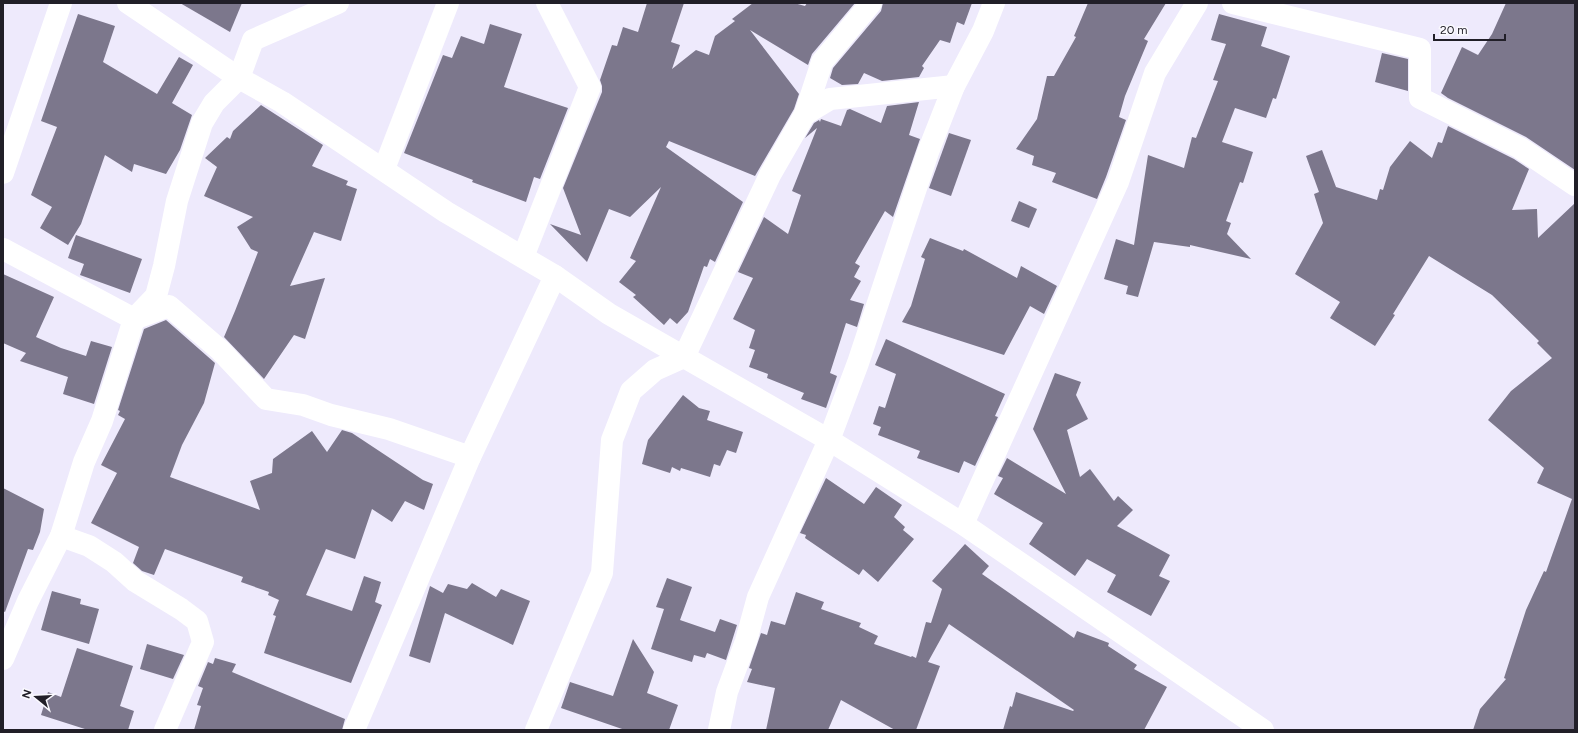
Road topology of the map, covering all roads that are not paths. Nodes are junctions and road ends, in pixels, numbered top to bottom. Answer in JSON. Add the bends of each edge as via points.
{"nodes":[{"id":1,"x":61,"y":3,"type":"edge"},
{"id":2,"x":128,"y":3,"type":"edge"},
{"id":3,"x":338,"y":3,"type":"edge"},
{"id":4,"x":448,"y":3,"type":"edge"},
{"id":5,"x":547,"y":3,"type":"edge"},
{"id":6,"x":871,"y":3,"type":"edge"},
{"id":7,"x":994,"y":3,"type":"edge"},
{"id":8,"x":1198,"y":3,"type":"edge"},
{"id":9,"x":1239,"y":4,"type":"edge"},
{"id":10,"x":239,"y":78,"type":"junction"},
{"id":11,"x":954,"y":86,"type":"junction"},
{"id":12,"x":805,"y":114,"type":"junction"},
{"id":13,"x":384,"y":169,"type":"junction"},
{"id":14,"x":3,"y":173,"type":"edge"},
{"id":15,"x":1575,"y":185,"type":"edge"},
{"id":16,"x":3,"y":249,"type":"edge"},
{"id":17,"x":523,"y":257,"type":"junction"},
{"id":18,"x":555,"y":276,"type":"junction"},
{"id":19,"x":134,"y":319,"type":"junction"},
{"id":20,"x":684,"y":357,"type":"junction"},
{"id":21,"x":829,"y":440,"type":"junction"},
{"id":22,"x":470,"y":457,"type":"junction"},
{"id":23,"x":963,"y":524,"type":"junction"},
{"id":24,"x":61,"y":536,"type":"junction"},
{"id":25,"x":3,"y":660,"type":"edge"},
{"id":26,"x":166,"y":730,"type":"edge"},
{"id":27,"x":354,"y":730,"type":"edge"},
{"id":28,"x":536,"y":730,"type":"edge"},
{"id":29,"x":719,"y":730,"type":"edge"},
{"id":30,"x":1263,"y":730,"type":"edge"}],
"edges":[{"from":1,"to":14,"type":"street"},
{"from":2,"to":10,"type":"street"},
{"from":3,"to":10,"type":"street","via":[[253,40]]},
{"from":4,"to":13,"type":"street"},
{"from":5,"to":17,"type":"street","via":[[590,87]]},
{"from":6,"to":12,"type":"street","via":[[822,62]]},
{"from":7,"to":11,"type":"street","via":[[983,31]]},
{"from":8,"to":23,"type":"street","via":[[1156,74],[1118,182]]},
{"from":9,"to":15,"type":"street","via":[[1420,49],[1420,98],[1520,148]]},
{"from":10,"to":13,"type":"street","via":[[282,102]]},
{"from":10,"to":19,"type":"street","via":[[214,103],[202,123],[177,201],[156,296]]},
{"from":11,"to":12,"type":"street","via":[[830,98]]},
{"from":11,"to":21,"type":"street","via":[[928,152],[858,363]]},
{"from":12,"to":20,"type":"street","via":[[770,175]]},
{"from":13,"to":17,"type":"street","via":[[446,212]]},
{"from":16,"to":19,"type":"street"},
{"from":17,"to":18,"type":"street"},
{"from":18,"to":20,"type":"street","via":[[609,314]]},
{"from":18,"to":22,"type":"street"},
{"from":19,"to":22,"type":"street","via":[[169,306],[220,350],[266,399],[389,429]]},
{"from":19,"to":24,"type":"street"},
{"from":20,"to":21,"type":"street"},
{"from":20,"to":28,"type":"street","via":[[655,370],[631,391],[614,433],[602,573]]},
{"from":21,"to":23,"type":"street"},
{"from":21,"to":29,"type":"street","via":[[758,597],[746,641],[727,692]]},
{"from":22,"to":27,"type":"street"},
{"from":23,"to":30,"type":"street"},
{"from":24,"to":25,"type":"street","via":[[28,601]]},
{"from":24,"to":26,"type":"street","via":[[89,546],[114,562],[135,581],[197,621],[203,642]]}]}
